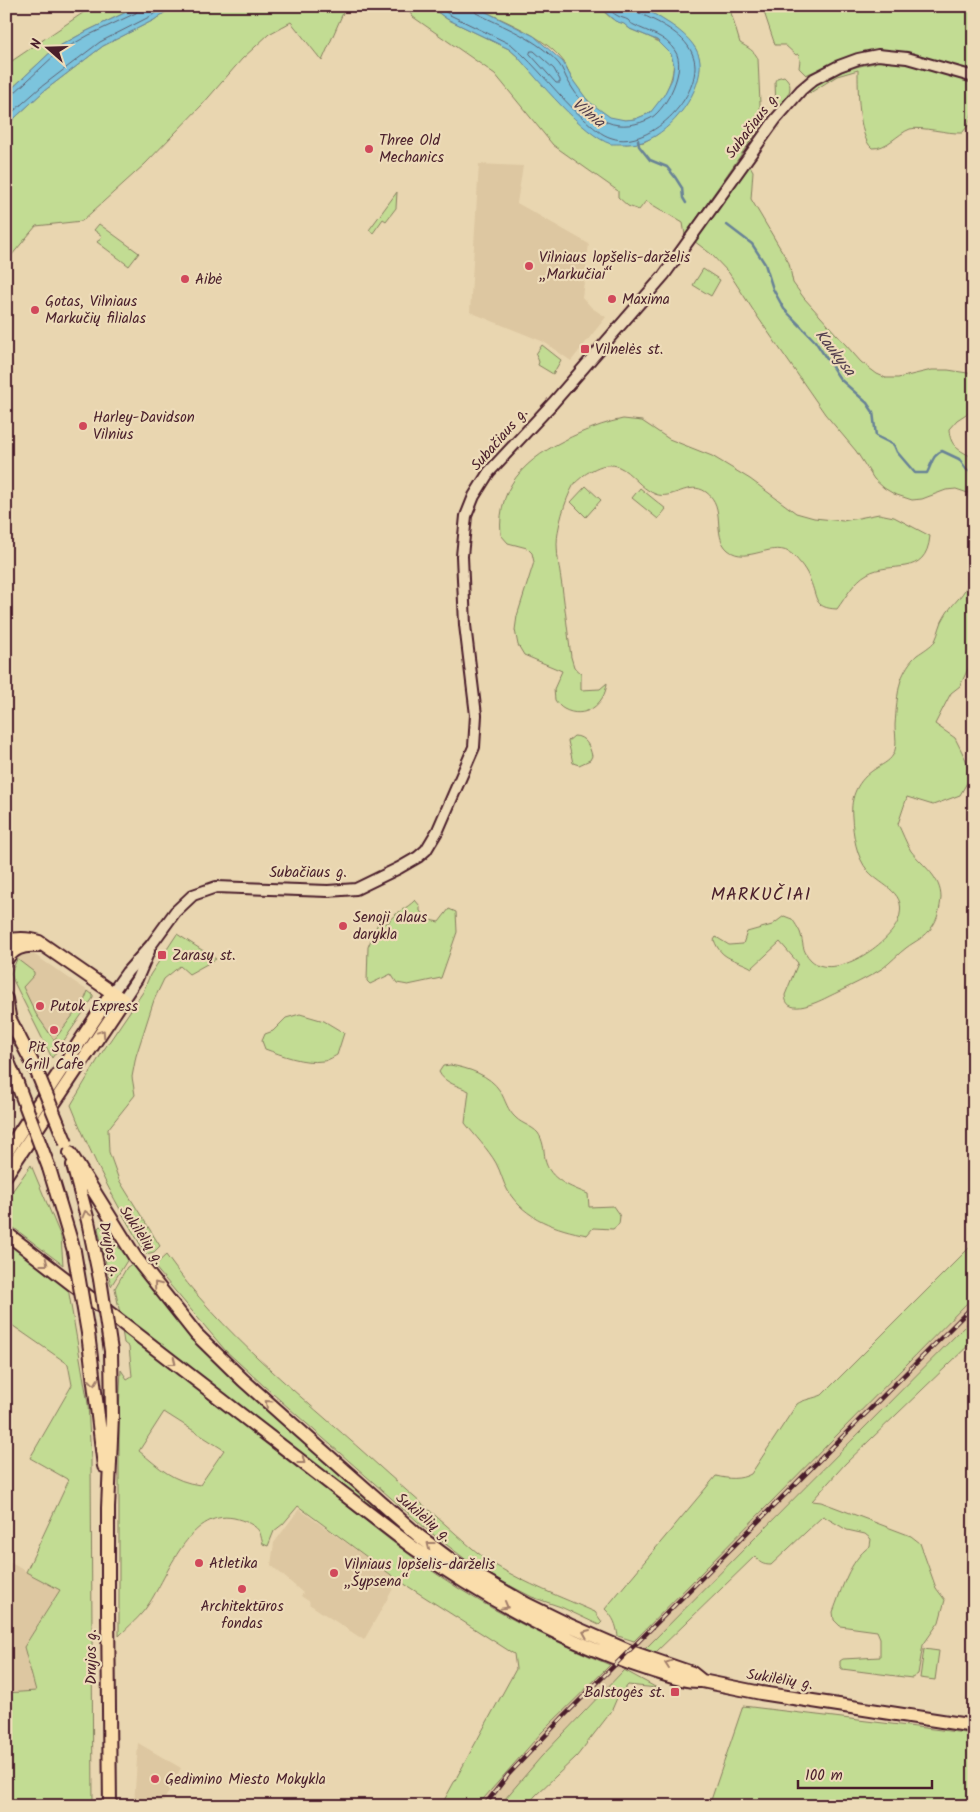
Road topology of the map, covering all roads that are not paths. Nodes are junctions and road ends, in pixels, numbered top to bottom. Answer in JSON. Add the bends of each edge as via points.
{"nodes":[{"id":1,"x":974,"y":77,"type":"edge"},
{"id":2,"x":6,"y":941,"type":"edge"},
{"id":3,"x":151,"y":945,"type":"junction"},
{"id":4,"x":54,"y":954,"type":"junction"},
{"id":5,"x":6,"y":960,"type":"edge"},
{"id":6,"x":112,"y":993,"type":"junction"},
{"id":7,"x":6,"y":998,"type":"edge"},
{"id":8,"x":123,"y":1000,"type":"junction"},
{"id":9,"x":7,"y":1014,"type":"edge"},
{"id":10,"x":6,"y":1057,"type":"edge"},
{"id":11,"x":68,"y":1148,"type":"junction"},
{"id":12,"x":6,"y":1152,"type":"edge"},
{"id":13,"x":6,"y":1175,"type":"edge"},
{"id":14,"x":6,"y":1233,"type":"edge"},
{"id":15,"x":108,"y":1508,"type":"junction"},
{"id":16,"x":702,"y":1681,"type":"junction"},
{"id":17,"x":974,"y":1726,"type":"edge"},
{"id":18,"x":110,"y":1806,"type":"edge"}],
"edges":[{"from":1,"to":3,"type":"street","name":"Subačiaus g.","via":[[908,58],[878,55],[858,59],[814,79],[775,120],[664,275],[489,472],[466,516],[462,556],[464,625],[476,715],[474,747],[426,850],[399,868],[356,889],[216,887],[204,890],[184,902]]},
{"from":2,"to":4,"type":"main road","via":[[31,939]]},
{"from":3,"to":6,"type":"street","name":"Subačiaus g."},
{"from":3,"to":8,"type":"street","name":"Subačiaus g.","via":[[137,979]]},
{"from":4,"to":5,"type":"main road","via":[[28,945],[16,949]]},
{"from":4,"to":6,"type":"main road"},
{"from":6,"to":8,"type":"main road"},
{"from":6,"to":12,"type":"main road","name":"Subačiaus g."},
{"from":7,"to":9,"type":"main road","name":"Drujos g."},
{"from":13,"to":8,"type":"main road","name":"Subačiaus g.","one_way":true},
{"from":9,"to":11,"type":"main road","name":"Drujos g.","bridge":true,"via":[[37,1072]]},
{"from":10,"to":15,"type":"main road","name":"Drujos g.","one_way":true,"bridge":true,"via":[[49,1168],[74,1251],[88,1333]]},
{"from":15,"to":11,"type":"main road","name":"Drujos g.","one_way":true,"bridge":true,"via":[[112,1416],[110,1351],[100,1279]]},
{"from":16,"to":11,"type":"main road","name":"Sukilėlių g.","one_way":true,"via":[[692,1673],[631,1652],[526,1604],[452,1561],[420,1537],[243,1380],[196,1334],[135,1257]]},
{"from":14,"to":16,"type":"main road","one_way":true,"via":[[444,1569],[508,1608],[612,1657],[668,1676]]},
{"from":15,"to":18,"type":"main road","name":"Drujos g."},
{"from":16,"to":17,"type":"main road","name":"Sukilėlių g."}]}
